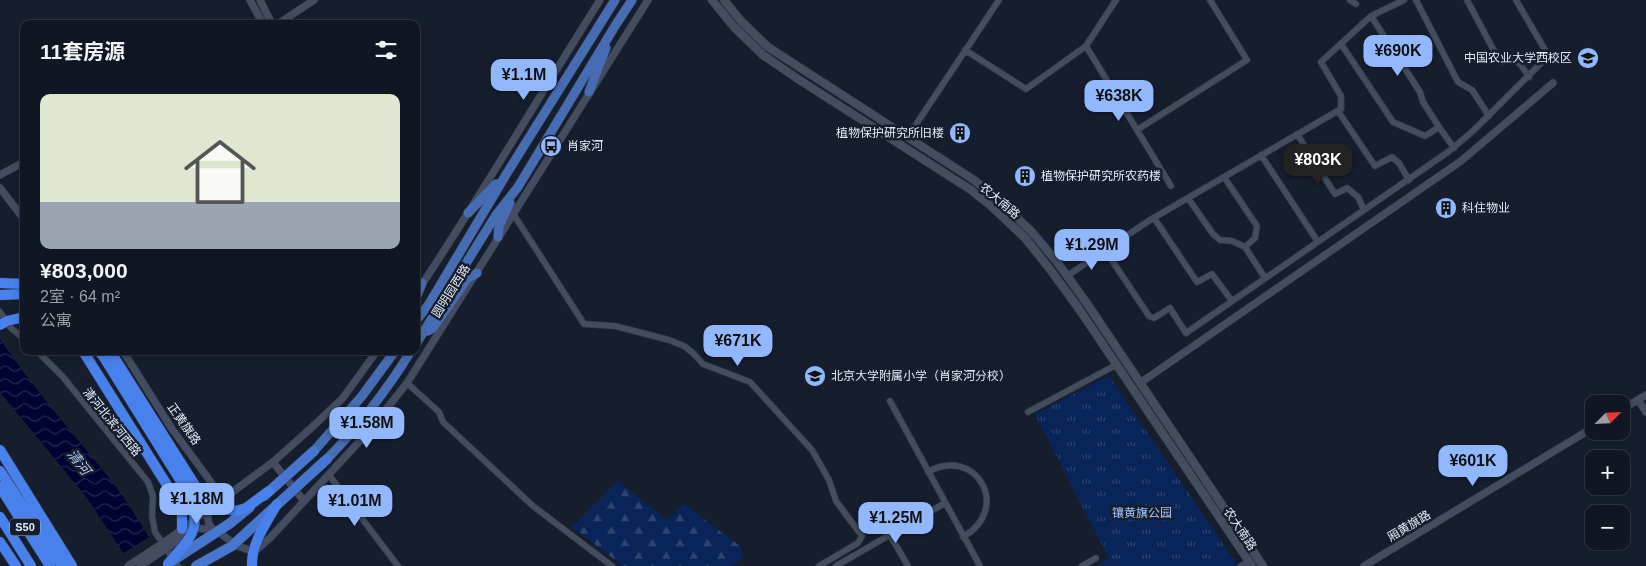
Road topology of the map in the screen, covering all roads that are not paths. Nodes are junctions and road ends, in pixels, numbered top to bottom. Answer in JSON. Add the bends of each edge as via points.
{"nodes":[{"id":1,"x":250,"y":0,"type":"edge"},
{"id":2,"x":260,"y":0,"type":"edge"},
{"id":3,"x":314,"y":0,"type":"edge"},
{"id":4,"x":600,"y":0,"type":"edge"},
{"id":5,"x":615,"y":0,"type":"edge"},
{"id":6,"x":632,"y":0,"type":"edge"},
{"id":7,"x":648,"y":0,"type":"edge"},
{"id":8,"x":712,"y":0,"type":"edge"},
{"id":9,"x":724,"y":0,"type":"edge"},
{"id":10,"x":999,"y":0,"type":"edge"},
{"id":11,"x":1116,"y":0,"type":"edge"},
{"id":12,"x":1210,"y":0,"type":"edge"},
{"id":13,"x":1404,"y":0,"type":"edge"},
{"id":14,"x":1416,"y":0,"type":"edge"},
{"id":15,"x":1467,"y":0,"type":"edge"},
{"id":16,"x":1516,"y":0,"type":"edge"},
{"id":17,"x":1371,"y":16,"type":"junction"},
{"id":18,"x":261,"y":20,"type":"edge"},
{"id":19,"x":270,"y":20,"type":"edge"},
{"id":20,"x":284,"y":20,"type":"edge"},
{"id":21,"x":615,"y":26,"type":"junction"},
{"id":22,"x":1341,"y":44,"type":"junction"},
{"id":23,"x":1086,"y":46,"type":"junction"},
{"id":24,"x":965,"y":50,"type":"junction"},
{"id":25,"x":1529,"y":77,"type":"junction"},
{"id":26,"x":1553,"y":83,"type":"dead end"},
{"id":27,"x":589,"y":92,"type":"junction"},
{"id":28,"x":1338,"y":111,"type":"junction"},
{"id":29,"x":1489,"y":116,"type":"junction"},
{"id":30,"x":1439,"y":127,"type":"junction"},
{"id":31,"x":1137,"y":130,"type":"junction"},
{"id":32,"x":1298,"y":134,"type":"junction"},
{"id":33,"x":907,"y":138,"type":"junction"},
{"id":34,"x":1454,"y":148,"type":"junction"},
{"id":35,"x":1261,"y":155,"type":"junction"},
{"id":36,"x":20,"y":164,"type":"edge"},
{"id":37,"x":507,"y":173,"type":"junction"},
{"id":38,"x":0,"y":175,"type":"edge"},
{"id":39,"x":1224,"y":177,"type":"junction"},
{"id":40,"x":1409,"y":180,"type":"junction"},
{"id":41,"x":1171,"y":186,"type":"dead end"},
{"id":42,"x":518,"y":187,"type":"junction"},
{"id":43,"x":0,"y":188,"type":"edge"},
{"id":44,"x":1188,"y":198,"type":"junction"},
{"id":45,"x":1364,"y":210,"type":"junction"},
{"id":46,"x":468,"y":213,"type":"junction"},
{"id":47,"x":20,"y":214,"type":"edge"},
{"id":48,"x":514,"y":215,"type":"junction"},
{"id":49,"x":1154,"y":218,"type":"junction"},
{"id":50,"x":498,"y":237,"type":"junction"},
{"id":51,"x":1318,"y":242,"type":"junction"},
{"id":52,"x":1244,"y":247,"type":"junction"},
{"id":53,"x":1105,"y":250,"type":"junction"},
{"id":54,"x":477,"y":273,"type":"junction"},
{"id":55,"x":1067,"y":276,"type":"junction"},
{"id":56,"x":1265,"y":278,"type":"junction"},
{"id":57,"x":420,"y":281,"type":"edge"},
{"id":58,"x":0,"y":283,"type":"edge"},
{"id":59,"x":20,"y":284,"type":"edge"},
{"id":60,"x":20,"y":294,"type":"edge"},
{"id":61,"x":0,"y":295,"type":"edge"},
{"id":62,"x":1232,"y":301,"type":"junction"},
{"id":63,"x":0,"y":312,"type":"edge"},
{"id":64,"x":420,"y":316,"type":"edge"},
{"id":65,"x":20,"y":317,"type":"edge"},
{"id":66,"x":0,"y":325,"type":"edge"},
{"id":67,"x":422,"y":335,"type":"junction"},
{"id":68,"x":20,"y":336,"type":"edge"},
{"id":69,"x":420,"y":338,"type":"edge"},
{"id":70,"x":41,"y":355,"type":"edge"},
{"id":71,"x":86,"y":355,"type":"edge"},
{"id":72,"x":102,"y":355,"type":"edge"},
{"id":73,"x":113,"y":355,"type":"edge"},
{"id":74,"x":126,"y":355,"type":"edge"},
{"id":75,"x":374,"y":355,"type":"edge"},
{"id":76,"x":386,"y":355,"type":"edge"},
{"id":77,"x":392,"y":355,"type":"edge"},
{"id":78,"x":410,"y":355,"type":"edge"},
{"id":79,"x":1116,"y":365,"type":"junction"},
{"id":80,"x":407,"y":383,"type":"junction"},
{"id":81,"x":1140,"y":383,"type":"junction"},
{"id":82,"x":1646,"y":395,"type":"edge"},
{"id":83,"x":362,"y":396,"type":"junction"},
{"id":84,"x":1638,"y":400,"type":"junction"},
{"id":85,"x":890,"y":401,"type":"dead end"},
{"id":86,"x":1630,"y":405,"type":"edge"},
{"id":87,"x":1028,"y":412,"type":"dead end"},
{"id":88,"x":1646,"y":412,"type":"edge"},
{"id":89,"x":1585,"y":431,"type":"edge"},
{"id":90,"x":0,"y":450,"type":"edge"},
{"id":91,"x":314,"y":452,"type":"joint"},
{"id":92,"x":327,"y":459,"type":"joint"},
{"id":93,"x":274,"y":462,"type":"junction"},
{"id":94,"x":0,"y":470,"type":"edge"},
{"id":95,"x":928,"y":472,"type":"junction"},
{"id":96,"x":329,"y":475,"type":"junction"},
{"id":97,"x":0,"y":487,"type":"edge"},
{"id":98,"x":236,"y":491,"type":"junction"},
{"id":99,"x":269,"y":491,"type":"junction"},
{"id":100,"x":304,"y":501,"type":"junction"},
{"id":101,"x":945,"y":503,"type":"junction"},
{"id":102,"x":277,"y":504,"type":"junction"},
{"id":103,"x":209,"y":510,"type":"junction"},
{"id":104,"x":0,"y":517,"type":"edge"},
{"id":105,"x":182,"y":529,"type":"junction"},
{"id":106,"x":215,"y":530,"type":"junction"},
{"id":107,"x":890,"y":535,"type":"junction"},
{"id":108,"x":963,"y":537,"type":"junction"},
{"id":109,"x":0,"y":542,"type":"edge"},
{"id":110,"x":168,"y":544,"type":"junction"},
{"id":111,"x":0,"y":551,"type":"edge"},
{"id":112,"x":254,"y":552,"type":"junction"},
{"id":113,"x":1096,"y":558,"type":"dead end"},
{"id":114,"x":1250,"y":564,"type":"edge"},
{"id":115,"x":170,"y":565,"type":"edge"},
{"id":116,"x":15,"y":566,"type":"edge"},
{"id":117,"x":32,"y":566,"type":"edge"},
{"id":118,"x":50,"y":566,"type":"edge"},
{"id":119,"x":62,"y":566,"type":"edge"},
{"id":120,"x":72,"y":566,"type":"edge"},
{"id":121,"x":128,"y":566,"type":"edge"},
{"id":122,"x":140,"y":566,"type":"edge"},
{"id":123,"x":196,"y":566,"type":"edge"},
{"id":124,"x":252,"y":566,"type":"edge"},
{"id":125,"x":257,"y":566,"type":"edge"},
{"id":126,"x":398,"y":566,"type":"edge"},
{"id":127,"x":612,"y":566,"type":"edge"},
{"id":128,"x":819,"y":566,"type":"edge"},
{"id":129,"x":836,"y":566,"type":"edge"},
{"id":130,"x":908,"y":566,"type":"edge"},
{"id":131,"x":980,"y":566,"type":"edge"},
{"id":132,"x":1082,"y":566,"type":"edge"},
{"id":133,"x":1241,"y":566,"type":"edge"},
{"id":134,"x":1263,"y":566,"type":"edge"},
{"id":135,"x":1364,"y":566,"type":"edge"}],
"edges":[{"from":1,"to":18,"type":"street"},
{"from":2,"to":19,"type":"street"},
{"from":3,"to":20,"type":"street"},
{"from":4,"to":46,"type":"street"},
{"from":5,"to":37,"type":"main road","name":"圆明园西路"},
{"from":6,"to":21,"type":"main road","name":"圆明园西路"},
{"from":7,"to":27,"type":"street","name":"圆明园西路"},
{"from":8,"to":79,"type":"main road","name":"农大南路","via":[[763,55],[971,190],[1008,220],[1049,268]]},
{"from":9,"to":33,"type":"main road","name":"农大南路","via":[[768,47]]},
{"from":10,"to":24,"type":"street"},
{"from":11,"to":23,"type":"street"},
{"from":12,"to":31,"type":"street","via":[[1247,60]]},
{"from":13,"to":17,"type":"street"},
{"from":14,"to":29,"type":"street","via":[[1458,82],[1472,90]]},
{"from":15,"to":25,"type":"street","via":[[1501,62],[1511,58],[1519,62]]},
{"from":16,"to":25,"type":"street","via":[[1545,50],[1543,61]]},
{"from":17,"to":22,"type":"street"},
{"from":17,"to":30,"type":"street"},
{"from":21,"to":27,"type":"main road"},
{"from":21,"to":42,"type":"main road","name":"圆明园西路"},
{"from":22,"to":28,"type":"street","via":[[1321,62],[1342,96]]},
{"from":22,"to":30,"type":"street","via":[[1393,122],[1425,136]]},
{"from":23,"to":24,"type":"street","via":[[1026,89]]},
{"from":23,"to":31,"type":"street"},
{"from":24,"to":33,"type":"street"},
{"from":25,"to":29,"type":"street"},
{"from":26,"to":81,"type":"street","via":[[1462,161]]},
{"from":27,"to":48,"type":"street","name":"圆明园西路"},
{"from":28,"to":32,"type":"street"},
{"from":28,"to":40,"type":"street","via":[[1375,166],[1392,157]]},
{"from":29,"to":34,"type":"street"},
{"from":30,"to":34,"type":"street"},
{"from":31,"to":41,"type":"street"},
{"from":32,"to":35,"type":"street"},
{"from":32,"to":45,"type":"street","via":[[1335,194],[1347,188],[1358,197]]},
{"from":33,"to":55,"type":"main road","name":"农大南路","via":[[995,197],[1032,232]]},
{"from":34,"to":40,"type":"street"},
{"from":35,"to":39,"type":"street"},
{"from":35,"to":51,"type":"street"},
{"from":36,"to":38,"type":"street"},
{"from":37,"to":46,"type":"main road"},
{"from":37,"to":64,"type":"main road","name":"圆明园西路"},
{"from":39,"to":44,"type":"street"},
{"from":39,"to":52,"type":"street","via":[[1257,226],[1255,238]]},
{"from":40,"to":45,"type":"street"},
{"from":42,"to":50,"type":"main road","via":[[499,226]]},
{"from":42,"to":67,"type":"main road","name":"圆明园西路","via":[[496,215]]},
{"from":43,"to":47,"type":"street"},
{"from":44,"to":49,"type":"street"},
{"from":44,"to":52,"type":"street","via":[[1212,234],[1220,240]]},
{"from":45,"to":51,"type":"street"},
{"from":46,"to":57,"type":"street"},
{"from":48,"to":50,"type":"street","name":"圆明园西路"},
{"from":48,"to":128,"type":"street","via":[[584,324],[615,326],[669,340],[684,346],[702,364],[750,382],[812,450],[836,501],[862,536],[858,543]]},
{"from":49,"to":53,"type":"street"},
{"from":49,"to":62,"type":"street","via":[[1197,282],[1212,274]]},
{"from":50,"to":54,"type":"street","name":"圆明园西路"},
{"from":51,"to":56,"type":"street"},
{"from":52,"to":56,"type":"street"},
{"from":53,"to":55,"type":"street"},
{"from":53,"to":62,"type":"street","via":[[1149,316],[1154,318],[1170,308],[1186,333]]},
{"from":54,"to":67,"type":"main road","via":[[467,278],[433,328]]},
{"from":54,"to":80,"type":"street","name":"圆明园西路"},
{"from":55,"to":81,"type":"main road","name":"农大南路"},
{"from":56,"to":62,"type":"street"},
{"from":58,"to":59,"type":"highway"},
{"from":60,"to":61,"type":"highway"},
{"from":63,"to":68,"type":"street"},
{"from":65,"to":66,"type":"highway","bridge":true},
{"from":67,"to":69,"type":"main road","name":"圆明园西路"},
{"from":70,"to":115,"type":"street","name":"清河北滨河西路","via":[[148,482],[153,496],[155,532]]},
{"from":71,"to":105,"type":"highway","via":[[182,508]]},
{"from":72,"to":115,"type":"highway","bridge":true,"via":[[195,508],[196,523],[192,536]]},
{"from":73,"to":99,"type":"highway","bridge":true,"via":[[208,502],[236,511],[246,508]]},
{"from":74,"to":98,"type":"street","name":"正黄旗路","via":[[172,429],[219,493]]},
{"from":75,"to":93,"type":"street","via":[[342,399]]},
{"from":76,"to":83,"type":"main road"},
{"from":77,"to":83,"type":"main road"},
{"from":78,"to":92,"type":"main road","via":[[350,435]]},
{"from":79,"to":87,"type":"street"},
{"from":79,"to":114,"type":"main road","name":"农大南路"},
{"from":80,"to":96,"type":"street","name":"圆明园西路"},
{"from":80,"to":127,"type":"street","via":[[439,412],[443,422],[533,506]]},
{"from":81,"to":134,"type":"main road","name":"农大南路"},
{"from":82,"to":84,"type":"street"},
{"from":83,"to":91,"type":"main road"},
{"from":84,"to":86,"type":"street"},
{"from":84,"to":88,"type":"street"},
{"from":85,"to":95,"type":"street"},
{"from":89,"to":135,"type":"street","name":"厢黄旗路"},
{"from":90,"to":120,"type":"highway"},
{"from":91,"to":99,"type":"highway","bridge":true},
{"from":92,"to":102,"type":"highway","bridge":true},
{"from":93,"to":98,"type":"street"},
{"from":93,"to":100,"type":"street"},
{"from":94,"to":119,"type":"highway"},
{"from":95,"to":101,"type":"street"},
{"from":95,"to":108,"type":"street","via":[[954,465],[966,468],[983,484],[987,495],[983,518]]},
{"from":96,"to":100,"type":"street","name":"圆明园西路"},
{"from":96,"to":126,"type":"street"},
{"from":97,"to":118,"type":"highway","number":"S50"},
{"from":98,"to":103,"type":"street"},
{"from":99,"to":115,"type":"highway","bridge":true},
{"from":100,"to":112,"type":"street","name":"圆明园西路"},
{"from":101,"to":107,"type":"street"},
{"from":101,"to":108,"type":"street"},
{"from":102,"to":123,"type":"highway","bridge":true,"via":[[232,546]]},
{"from":102,"to":124,"type":"highway","bridge":true,"via":[[253,551]]},
{"from":103,"to":105,"type":"street"},
{"from":103,"to":106,"type":"street","via":[[208,525]]},
{"from":104,"to":117,"type":"highway","number":"S50"},
{"from":105,"to":110,"type":"street"},
{"from":106,"to":110,"type":"street","via":[[196,528]]},
{"from":106,"to":112,"type":"street","via":[[238,546]]},
{"from":107,"to":129,"type":"street"},
{"from":107,"to":130,"type":"street"},
{"from":108,"to":131,"type":"street"},
{"from":109,"to":116,"type":"highway"},
{"from":110,"to":121,"type":"street","bridge":true},
{"from":110,"to":122,"type":"street","bridge":true},
{"from":111,"to":116,"type":"street"},
{"from":112,"to":125,"type":"street"},
{"from":113,"to":132,"type":"street"},
{"from":114,"to":133,"type":"street"}]}
